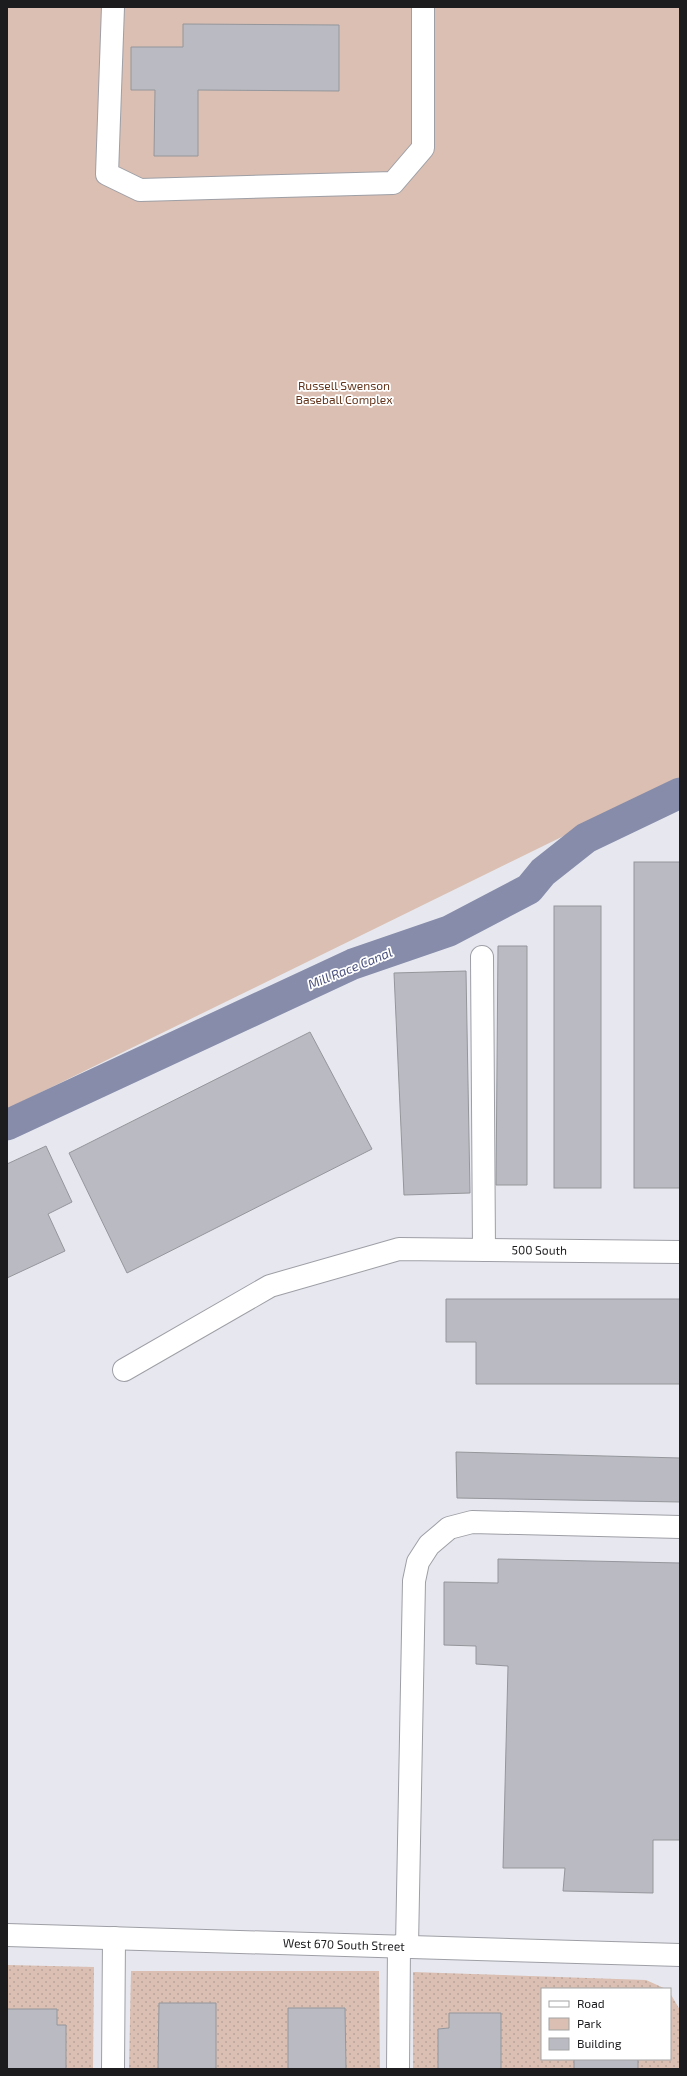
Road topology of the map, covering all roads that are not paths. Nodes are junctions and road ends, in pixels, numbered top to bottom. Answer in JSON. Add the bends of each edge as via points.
{"nodes":[{"id":1,"x":113,"y":7,"type":"edge"},
{"id":2,"x":423,"y":7,"type":"edge"},
{"id":3,"x":482,"y":957,"type":"dead end"},
{"id":4,"x":484,"y":1250,"type":"junction"},
{"id":5,"x":680,"y":1252,"type":"edge"},
{"id":6,"x":124,"y":1370,"type":"dead end"},
{"id":7,"x":680,"y":1527,"type":"edge"},
{"id":8,"x":7,"y":1935,"type":"edge"},
{"id":9,"x":114,"y":1938,"type":"junction"},
{"id":10,"x":403,"y":1946,"type":"junction"},
{"id":11,"x":680,"y":1955,"type":"edge"},
{"id":12,"x":114,"y":2069,"type":"edge"},
{"id":13,"x":398,"y":2069,"type":"edge"}],
"edges":[{"from":1,"to":2,"type":"street","via":[[107,174],[140,190],[393,182],[423,148]]},
{"from":3,"to":4,"type":"street"},
{"from":4,"to":5,"type":"street","name":"500 South"},
{"from":4,"to":6,"type":"street","name":"500 South","via":[[399,1249],[270,1286]]},
{"from":7,"to":10,"type":"street","via":[[472,1522],[449,1528],[429,1545],[418,1562],[414,1581]]},
{"from":8,"to":9,"type":"street","name":"West 670 South Street"},
{"from":9,"to":10,"type":"street","name":"West 670 South Street"},
{"from":9,"to":12,"type":"street"},
{"from":10,"to":11,"type":"street","name":"West 670 South Street"},
{"from":10,"to":13,"type":"street"}]}
